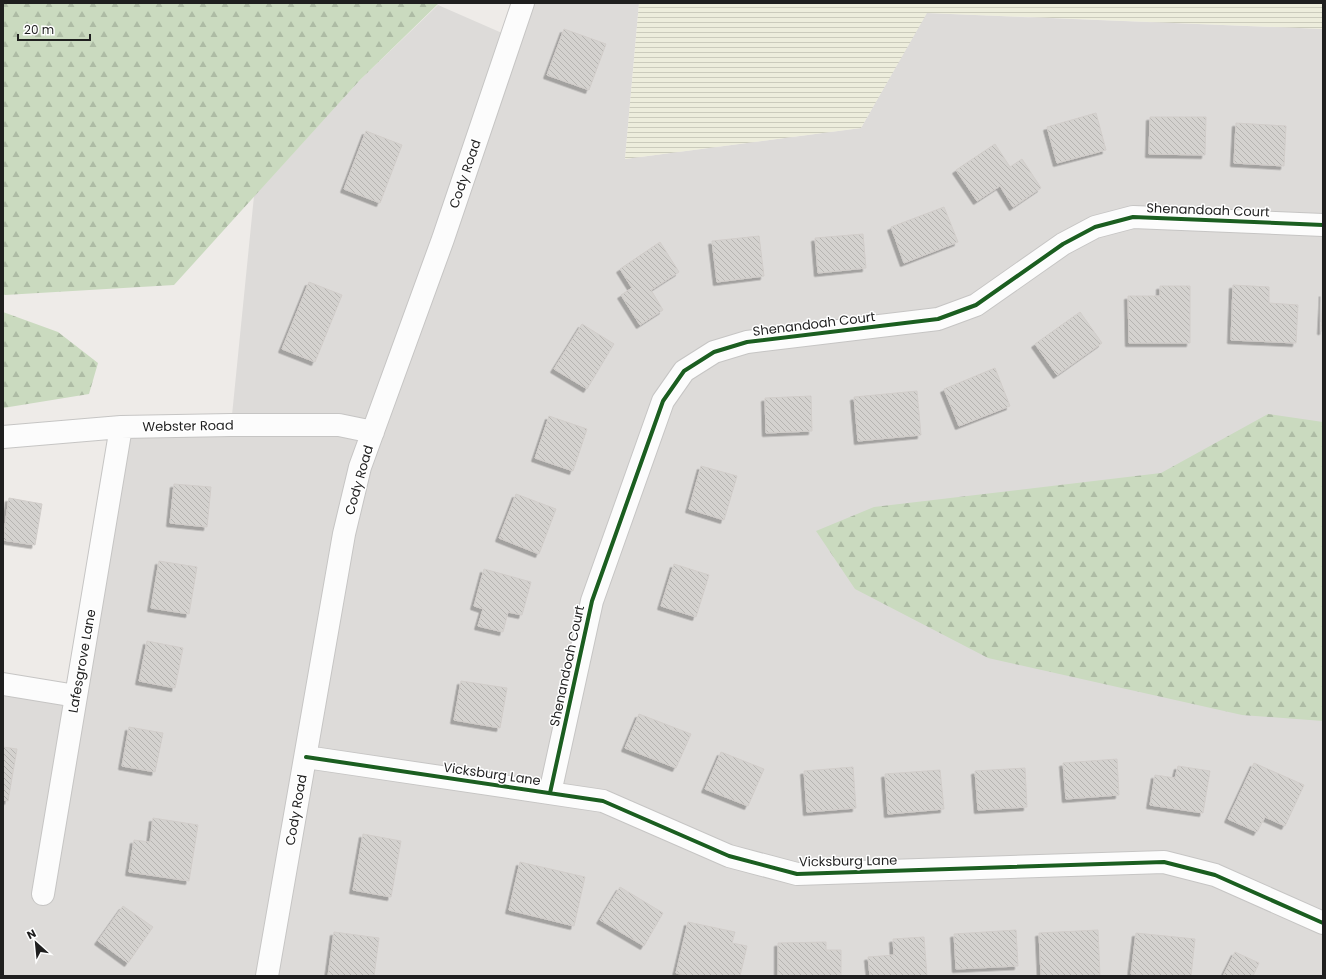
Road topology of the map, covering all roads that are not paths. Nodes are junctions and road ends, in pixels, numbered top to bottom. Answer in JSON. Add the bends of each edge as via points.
{"nodes":[{"id":1,"x":523,"y":3,"type":"edge"},
{"id":2,"x":1323,"y":225,"type":"edge"},
{"id":3,"x":121,"y":427,"type":"junction"},
{"id":4,"x":373,"y":432,"type":"junction"},
{"id":5,"x":3,"y":437,"type":"edge"},
{"id":6,"x":3,"y":684,"type":"edge"},
{"id":7,"x":76,"y":696,"type":"junction"},
{"id":8,"x":306,"y":757,"type":"junction"},
{"id":9,"x":550,"y":793,"type":"junction"},
{"id":10,"x":43,"y":894,"type":"dead end"},
{"id":11,"x":1323,"y":923,"type":"edge"},
{"id":12,"x":267,"y":976,"type":"edge"}],
"edges":[{"from":1,"to":4,"type":"street","name":"Cody Road","via":[[443,239]]},
{"from":2,"to":9,"type":"street","name":"Shenandoah Court","via":[[1133,217],[1095,227],[1063,244],[976,305],[938,320],[747,342],[714,352],[684,371],[663,401],[592,601]]},
{"from":3,"to":4,"type":"street","name":"Webster Road","via":[[339,425]]},
{"from":3,"to":5,"type":"street","name":"Webster Road"},
{"from":3,"to":7,"type":"street","name":"Lafesgrove Lane"},
{"from":4,"to":8,"type":"street","name":"Cody Road","via":[[360,467],[344,534]]},
{"from":6,"to":7,"type":"street"},
{"from":7,"to":10,"type":"street","name":"Lafesgrove Lane"},
{"from":8,"to":9,"type":"street","name":"Vicksburg Lane"},
{"from":8,"to":12,"type":"street","name":"Cody Road"},
{"from":9,"to":11,"type":"street","name":"Vicksburg Lane","via":[[603,801],[729,856],[797,874],[1164,862],[1215,876]]}]}
